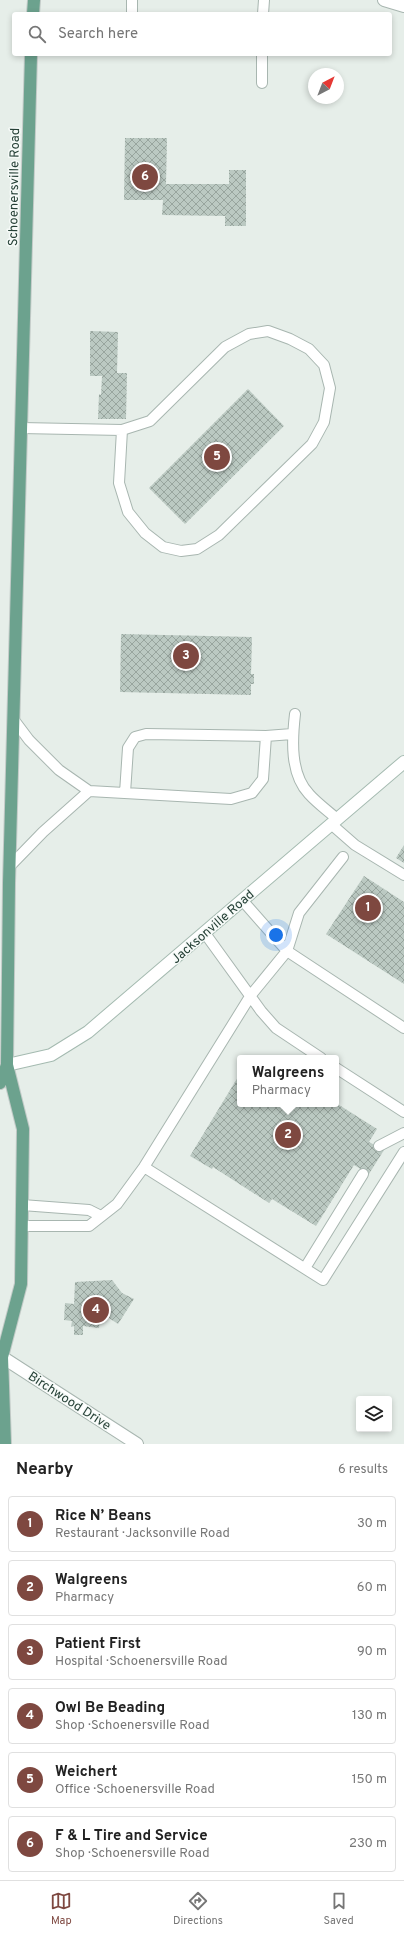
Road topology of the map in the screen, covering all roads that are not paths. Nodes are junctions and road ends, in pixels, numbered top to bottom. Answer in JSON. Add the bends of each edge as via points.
{"nodes":[{"id":1,"x":34,"y":0,"type":"edge"},
{"id":2,"x":132,"y":0,"type":"edge"},
{"id":3,"x":264,"y":0,"type":"edge"},
{"id":4,"x":384,"y":0,"type":"edge"},
{"id":5,"x":404,"y":6,"type":"edge"},
{"id":6,"x":33,"y":12,"type":"edge"},
{"id":7,"x":132,"y":12,"type":"edge"},
{"id":8,"x":263,"y":12,"type":"edge"},
{"id":9,"x":31,"y":56,"type":"edge"},
{"id":10,"x":262,"y":56,"type":"edge"},
{"id":11,"x":262,"y":83,"type":"dead end"},
{"id":12,"x":21,"y":428,"type":"junction"},
{"id":13,"x":122,"y":430,"type":"junction"},
{"id":14,"x":295,"y":714,"type":"dead end"},
{"id":15,"x":14,"y":720,"type":"junction"},
{"id":16,"x":292,"y":734,"type":"junction"},
{"id":17,"x":266,"y":736,"type":"junction"},
{"id":18,"x":404,"y":762,"type":"edge"},
{"id":19,"x":89,"y":791,"type":"junction"},
{"id":20,"x":126,"y":793,"type":"junction"},
{"id":21,"x":334,"y":822,"type":"junction"},
{"id":22,"x":343,"y":857,"type":"dead end"},
{"id":23,"x":10,"y":866,"type":"junction"},
{"id":24,"x":404,"y":875,"type":"edge"},
{"id":25,"x":242,"y":900,"type":"junction"},
{"id":26,"x":204,"y":932,"type":"junction"},
{"id":27,"x":287,"y":951,"type":"junction"},
{"id":28,"x":251,"y":995,"type":"junction"},
{"id":29,"x":404,"y":1028,"type":"edge"},
{"id":30,"x":316,"y":1055,"type":"edge"},
{"id":31,"x":7,"y":1065,"type":"junction"},
{"id":32,"x":339,"y":1070,"type":"edge"},
{"id":33,"x":0,"y":1083,"type":"edge"},
{"id":34,"x":404,"y":1112,"type":"edge"},
{"id":35,"x":404,"y":1133,"type":"edge"},
{"id":36,"x":379,"y":1146,"type":"dead end"},
{"id":37,"x":404,"y":1152,"type":"edge"},
{"id":38,"x":144,"y":1167,"type":"junction"},
{"id":39,"x":363,"y":1174,"type":"dead end"},
{"id":40,"x":22,"y":1205,"type":"junction"},
{"id":41,"x":101,"y":1216,"type":"junction"},
{"id":42,"x":22,"y":1226,"type":"junction"},
{"id":43,"x":305,"y":1268,"type":"junction"},
{"id":44,"x":1,"y":1353,"type":"edge"},
{"id":45,"x":5,"y":1444,"type":"edge"},
{"id":46,"x":137,"y":1444,"type":"edge"}],
"edges":[{"from":1,"to":6,"type":"main road"},
{"from":2,"to":7,"type":"lane"},
{"from":3,"to":8,"type":"lane"},
{"from":4,"to":5,"type":"street"},
{"from":9,"to":12,"type":"main road","name":"Schoenersville Road"},
{"from":10,"to":11,"type":"lane"},
{"from":12,"to":13,"type":"lane"},
{"from":12,"to":15,"type":"main road","name":"Schoenersville Road"},
{"from":13,"to":13,"type":"lane","via":[[150,421],[225,347],[249,334],[268,331],[290,339],[309,349],[324,365],[330,388],[324,422],[312,444],[219,535],[197,549],[181,551],[163,547],[145,534],[128,512],[118,483]]},
{"from":14,"to":16,"type":"lane"},
{"from":15,"to":19,"type":"lane","via":[[29,740],[59,770]]},
{"from":15,"to":23,"type":"main road","name":"Schoenersville Road"},
{"from":16,"to":17,"type":"lane"},
{"from":16,"to":21,"type":"lane","via":[[298,776],[308,793]]},
{"from":17,"to":20,"type":"lane","via":[[263,779],[252,794],[230,799]]},
{"from":17,"to":20,"type":"lane","via":[[146,734],[135,737],[128,748]]},
{"from":18,"to":21,"type":"street","name":"Jacksonville Road"},
{"from":19,"to":20,"type":"lane"},
{"from":19,"to":23,"type":"lane"},
{"from":21,"to":24,"type":"lane","via":[[355,844]]},
{"from":21,"to":25,"type":"street","name":"Jacksonville Road"},
{"from":22,"to":27,"type":"lane","via":[[299,914]]},
{"from":23,"to":31,"type":"main road","name":"Schoenersville Road"},
{"from":25,"to":26,"type":"street","name":"Jacksonville Road"},
{"from":25,"to":27,"type":"lane"},
{"from":26,"to":28,"type":"lane"},
{"from":26,"to":31,"type":"street","name":"Jacksonville Road","via":[[88,1032],[51,1055]]},
{"from":27,"to":28,"type":"lane"},
{"from":27,"to":29,"type":"lane"},
{"from":28,"to":30,"type":"lane","via":[[276,1028]]},
{"from":28,"to":38,"type":"lane"},
{"from":31,"to":33,"type":"main road","name":"Schoenersville Road"},
{"from":31,"to":40,"type":"main road","name":"Schoenersville Road","via":[[23,1129]]},
{"from":32,"to":34,"type":"lane"},
{"from":35,"to":36,"type":"lane"},
{"from":37,"to":43,"type":"lane","via":[[323,1280]]},
{"from":38,"to":41,"type":"lane","via":[[117,1204]]},
{"from":38,"to":43,"type":"lane"},
{"from":39,"to":43,"type":"lane"},
{"from":40,"to":41,"type":"lane","via":[[89,1210]]},
{"from":40,"to":42,"type":"main road","name":"Schoenersville Road"},
{"from":41,"to":42,"type":"lane","via":[[89,1226]]},
{"from":42,"to":44,"type":"main road","name":"Schoenersville Road","via":[[21,1284]]},
{"from":44,"to":45,"type":"main road","name":"Schoenersville Road"},
{"from":44,"to":46,"type":"street","name":"Birchwood Drive"}]}
